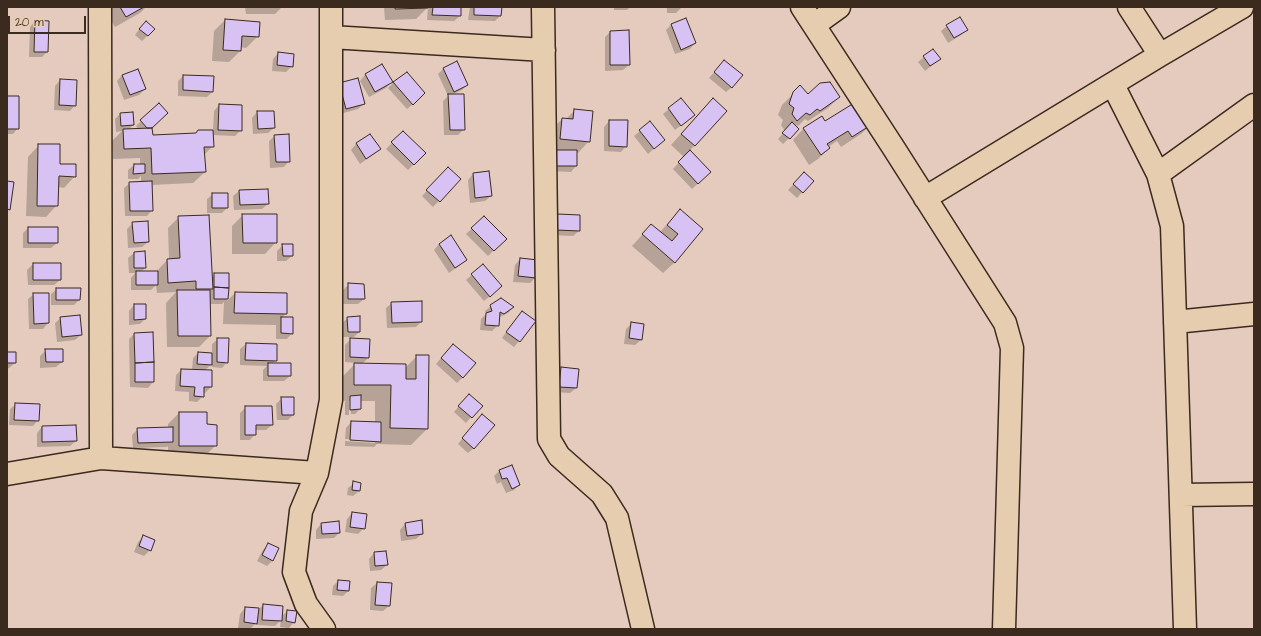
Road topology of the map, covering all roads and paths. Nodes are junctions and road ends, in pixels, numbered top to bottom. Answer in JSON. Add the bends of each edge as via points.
{"nodes":[{"id":1,"x":100,"y":7,"type":"edge"},
{"id":2,"x":331,"y":7,"type":"edge"},
{"id":3,"x":543,"y":7,"type":"edge"},
{"id":4,"x":802,"y":7,"type":"edge"},
{"id":5,"x":839,"y":7,"type":"edge"},
{"id":6,"x":1129,"y":7,"type":"edge"},
{"id":7,"x":1242,"y":7,"type":"edge"},
{"id":8,"x":814,"y":25,"type":"junction"},
{"id":9,"x":331,"y":37,"type":"junction"},
{"id":10,"x":544,"y":50,"type":"junction"},
{"id":11,"x":1160,"y":55,"type":"junction"},
{"id":12,"x":1113,"y":85,"type":"junction"},
{"id":13,"x":1254,"y":105,"type":"edge"},
{"id":14,"x":1158,"y":174,"type":"junction"},
{"id":15,"x":926,"y":198,"type":"junction"},
{"id":16,"x":1254,"y":314,"type":"edge"},
{"id":17,"x":1175,"y":322,"type":"junction"},
{"id":18,"x":101,"y":458,"type":"junction"},
{"id":19,"x":317,"y":473,"type":"junction"},
{"id":20,"x":7,"y":474,"type":"edge"},
{"id":21,"x":1250,"y":491,"type":"edge"},
{"id":22,"x":1181,"y":495,"type":"junction"},
{"id":23,"x":324,"y":629,"type":"edge"},
{"id":24,"x":643,"y":629,"type":"edge"},
{"id":25,"x":1004,"y":629,"type":"edge"},
{"id":26,"x":1185,"y":629,"type":"edge"}],
"edges":[{"from":1,"to":18,"type":"street"},
{"from":2,"to":9,"type":"street"},
{"from":3,"to":10,"type":"street"},
{"from":4,"to":8,"type":"street"},
{"from":5,"to":8,"type":"street"},
{"from":6,"to":11,"type":"street"},
{"from":7,"to":11,"type":"street"},
{"from":8,"to":15,"type":"street"},
{"from":9,"to":10,"type":"street"},
{"from":9,"to":19,"type":"street","via":[[331,400]]},
{"from":10,"to":24,"type":"street","via":[[549,439],[559,456],[602,494],[617,518]]},
{"from":11,"to":12,"type":"street"},
{"from":12,"to":14,"type":"street"},
{"from":12,"to":15,"type":"street"},
{"from":13,"to":14,"type":"street"},
{"from":14,"to":17,"type":"street","via":[[1172,226]]},
{"from":15,"to":25,"type":"street","via":[[1005,324],[1012,348]]},
{"from":16,"to":17,"type":"street"},
{"from":17,"to":22,"type":"street"},
{"from":18,"to":19,"type":"street"},
{"from":18,"to":20,"type":"street"},
{"from":19,"to":23,"type":"street","via":[[301,511],[294,572],[306,604]]},
{"from":21,"to":22,"type":"street"},
{"from":22,"to":26,"type":"street"}]}
